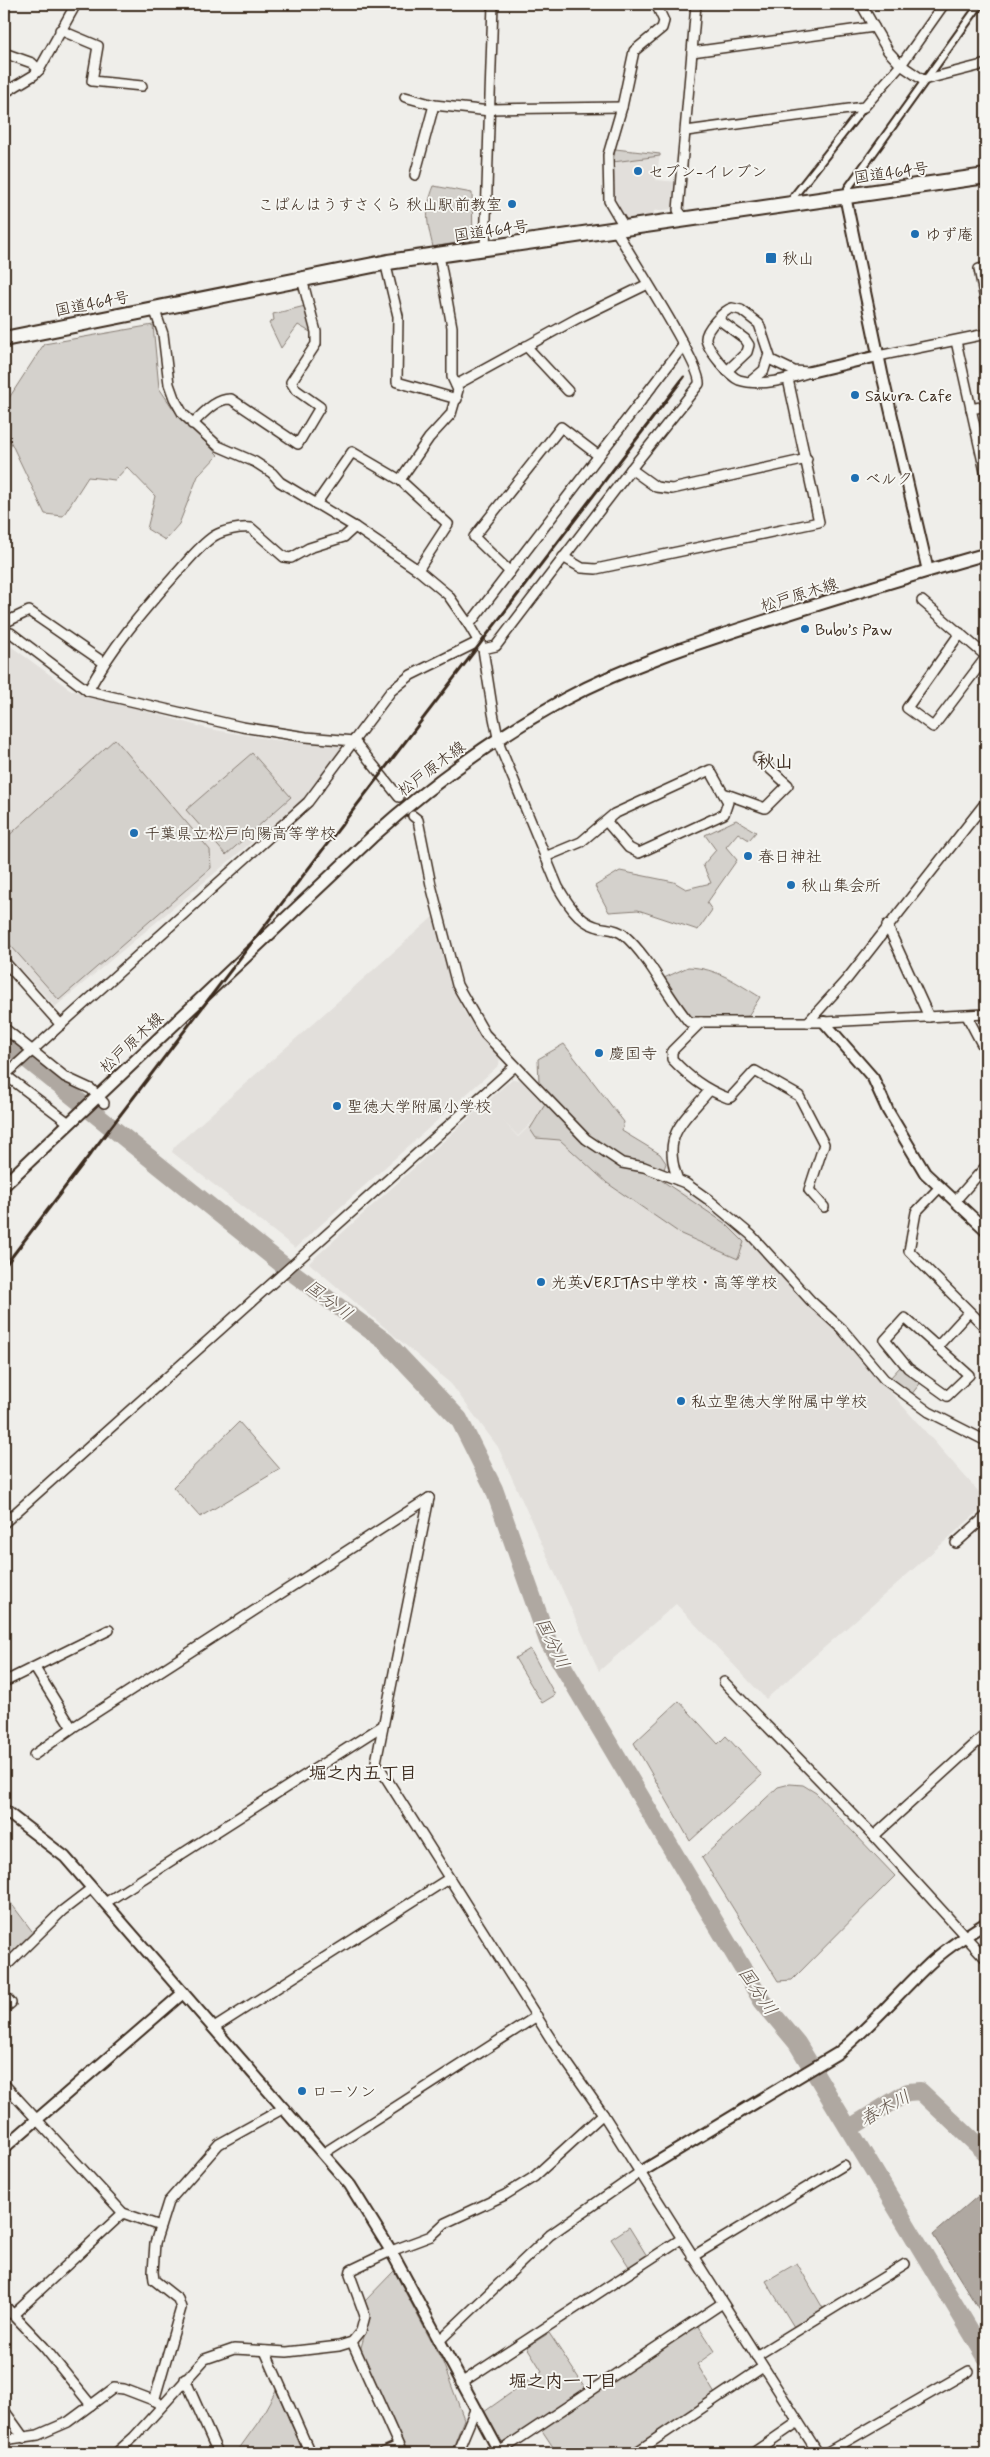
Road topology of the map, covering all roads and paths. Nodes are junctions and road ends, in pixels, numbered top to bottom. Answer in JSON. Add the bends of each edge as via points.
{"nodes":[{"id":1,"x":76,"y":4,"type":"edge"},
{"id":2,"x":493,"y":4,"type":"edge"},
{"id":3,"x":656,"y":4,"type":"edge"},
{"id":4,"x":696,"y":4,"type":"edge"},
{"id":5,"x":861,"y":4,"type":"edge"},
{"id":6,"x":944,"y":4,"type":"edge"},
{"id":7,"x":980,"y":4,"type":"edge"},
{"id":8,"x":874,"y":26,"type":"junction"},
{"id":9,"x":60,"y":30,"type":"junction"},
{"id":10,"x":692,"y":52,"type":"junction"},
{"id":11,"x":4,"y":53,"type":"edge"},
{"id":12,"x":901,"y":64,"type":"junction"},
{"id":13,"x":986,"y":64,"type":"edge"},
{"id":14,"x":39,"y":70,"type":"junction"},
{"id":15,"x":924,"y":80,"type":"junction"},
{"id":16,"x":142,"y":86,"type":"dead end"},
{"id":17,"x":4,"y":93,"type":"edge"},
{"id":18,"x":405,"y":97,"type":"dead end"},
{"id":19,"x":434,"y":105,"type":"junction"},
{"id":20,"x":622,"y":107,"type":"junction"},
{"id":21,"x":864,"y":107,"type":"junction"},
{"id":22,"x":490,"y":110,"type":"junction"},
{"id":23,"x":686,"y":131,"type":"junction"},
{"id":24,"x":415,"y":174,"type":"dead end"},
{"id":25,"x":986,"y":176,"type":"edge"},
{"id":26,"x":847,"y":192,"type":"junction"},
{"id":27,"x":794,"y":196,"type":"dead end"},
{"id":28,"x":684,"y":218,"type":"junction"},
{"id":29,"x":620,"y":228,"type":"junction"},
{"id":30,"x":485,"y":249,"type":"junction"},
{"id":31,"x":439,"y":255,"type":"junction"},
{"id":32,"x":388,"y":262,"type":"junction"},
{"id":33,"x":986,"y":267,"type":"edge"},
{"id":34,"x":302,"y":278,"type":"junction"},
{"id":35,"x":648,"y":284,"type":"junction"},
{"id":36,"x":986,"y":305,"type":"edge"},
{"id":37,"x":154,"y":308,"type":"junction"},
{"id":38,"x":718,"y":320,"type":"junction"},
{"id":39,"x":986,"y":334,"type":"edge"},
{"id":40,"x":4,"y":339,"type":"edge"},
{"id":41,"x":956,"y":341,"type":"junction"},
{"id":42,"x":526,"y":346,"type":"junction"},
{"id":43,"x":683,"y":346,"type":"junction"},
{"id":44,"x":878,"y":356,"type":"junction"},
{"id":45,"x":768,"y":357,"type":"junction"},
{"id":46,"x":727,"y":371,"type":"junction"},
{"id":47,"x":810,"y":372,"type":"junction"},
{"id":48,"x":788,"y":379,"type":"junction"},
{"id":49,"x":752,"y":381,"type":"junction"},
{"id":50,"x":456,"y":385,"type":"junction"},
{"id":51,"x":568,"y":391,"type":"dead end"},
{"id":52,"x":457,"y":399,"type":"junction"},
{"id":53,"x":986,"y":406,"type":"edge"},
{"id":54,"x":971,"y":409,"type":"junction"},
{"id":55,"x":192,"y":424,"type":"junction"},
{"id":56,"x":599,"y":456,"type":"junction"},
{"id":57,"x":807,"y":459,"type":"junction"},
{"id":58,"x":630,"y":469,"type":"junction"},
{"id":59,"x":986,"y":476,"type":"edge"},
{"id":60,"x":400,"y":480,"type":"junction"},
{"id":61,"x":316,"y":504,"type":"junction"},
{"id":62,"x":355,"y":527,"type":"junction"},
{"id":63,"x":986,"y":554,"type":"edge"},
{"id":64,"x":563,"y":557,"type":"junction"},
{"id":65,"x":418,"y":570,"type":"junction"},
{"id":66,"x":928,"y":571,"type":"junction"},
{"id":67,"x":510,"y":572,"type":"junction"},
{"id":68,"x":922,"y":601,"type":"dead end"},
{"id":69,"x":469,"y":624,"type":"junction"},
{"id":70,"x":5,"y":630,"type":"edge"},
{"id":71,"x":960,"y":633,"type":"junction"},
{"id":72,"x":482,"y":645,"type":"junction"},
{"id":73,"x":986,"y":656,"type":"edge"},
{"id":74,"x":103,"y":662,"type":"junction"},
{"id":75,"x":88,"y":691,"type":"junction"},
{"id":76,"x":498,"y":738,"type":"junction"},
{"id":77,"x":354,"y":741,"type":"junction"},
{"id":78,"x":758,"y":758,"type":"dead end"},
{"id":79,"x":723,"y":792,"type":"junction"},
{"id":80,"x":399,"y":797,"type":"dead end"},
{"id":81,"x":986,"y":802,"type":"edge"},
{"id":82,"x":413,"y":816,"type":"dead end"},
{"id":83,"x":606,"y":821,"type":"junction"},
{"id":84,"x":545,"y":857,"type":"junction"},
{"id":85,"x":887,"y":924,"type":"junction"},
{"id":86,"x":4,"y":961,"type":"edge"},
{"id":87,"x":986,"y":1014,"type":"edge"},
{"id":88,"x":966,"y":1016,"type":"junction"},
{"id":89,"x":930,"y":1017,"type":"junction"},
{"id":90,"x":701,"y":1022,"type":"junction"},
{"id":91,"x":808,"y":1022,"type":"junction"},
{"id":92,"x":824,"y":1022,"type":"junction"},
{"id":93,"x":60,"y":1025,"type":"junction"},
{"id":94,"x":4,"y":1028,"type":"edge"},
{"id":95,"x":32,"y":1050,"type":"junction"},
{"id":96,"x":986,"y":1052,"type":"edge"},
{"id":97,"x":515,"y":1066,"type":"junction"},
{"id":98,"x":4,"y":1075,"type":"edge"},
{"id":99,"x":709,"y":1091,"type":"junction"},
{"id":100,"x":101,"y":1099,"type":"junction"},
{"id":101,"x":69,"y":1123,"type":"junction"},
{"id":102,"x":986,"y":1166,"type":"edge"},
{"id":103,"x":678,"y":1180,"type":"junction"},
{"id":104,"x":4,"y":1184,"type":"edge"},
{"id":105,"x":940,"y":1187,"type":"junction"},
{"id":106,"x":955,"y":1200,"type":"junction"},
{"id":107,"x":824,"y":1207,"type":"dead end"},
{"id":108,"x":986,"y":1230,"type":"edge"},
{"id":109,"x":969,"y":1312,"type":"junction"},
{"id":110,"x":986,"y":1328,"type":"edge"},
{"id":111,"x":937,"y":1347,"type":"junction"},
{"id":112,"x":986,"y":1440,"type":"edge"},
{"id":113,"x":986,"y":1516,"type":"edge"},
{"id":114,"x":4,"y":1523,"type":"edge"},
{"id":115,"x":956,"y":1543,"type":"dead end"},
{"id":116,"x":109,"y":1630,"type":"dead end"},
{"id":117,"x":34,"y":1668,"type":"junction"},
{"id":118,"x":4,"y":1682,"type":"edge"},
{"id":119,"x":724,"y":1682,"type":"dead end"},
{"id":120,"x":382,"y":1726,"type":"junction"},
{"id":121,"x":72,"y":1728,"type":"junction"},
{"id":122,"x":986,"y":1734,"type":"edge"},
{"id":123,"x":34,"y":1755,"type":"dead end"},
{"id":124,"x":4,"y":1810,"type":"edge"},
{"id":125,"x":874,"y":1836,"type":"junction"},
{"id":126,"x":448,"y":1879,"type":"junction"},
{"id":127,"x":92,"y":1888,"type":"junction"},
{"id":128,"x":105,"y":1903,"type":"junction"},
{"id":129,"x":986,"y":1923,"type":"edge"},
{"id":130,"x":965,"y":1936,"type":"junction"},
{"id":131,"x":986,"y":1959,"type":"edge"},
{"id":132,"x":4,"y":1968,"type":"edge"},
{"id":133,"x":183,"y":1993,"type":"junction"},
{"id":134,"x":4,"y":1995,"type":"edge"},
{"id":135,"x":4,"y":2009,"type":"edge"},
{"id":136,"x":537,"y":2016,"type":"junction"},
{"id":137,"x":214,"y":2028,"type":"junction"},
{"id":138,"x":4,"y":2084,"type":"edge"},
{"id":139,"x":284,"y":2108,"type":"junction"},
{"id":140,"x":603,"y":2114,"type":"junction"},
{"id":141,"x":36,"y":2119,"type":"junction"},
{"id":142,"x":4,"y":2148,"type":"edge"},
{"id":143,"x":324,"y":2153,"type":"junction"},
{"id":144,"x":844,"y":2165,"type":"dead end"},
{"id":145,"x":639,"y":2174,"type":"junction"},
{"id":146,"x":122,"y":2213,"type":"junction"},
{"id":147,"x":160,"y":2226,"type":"junction"},
{"id":148,"x":681,"y":2239,"type":"junction"},
{"id":149,"x":391,"y":2251,"type":"junction"},
{"id":150,"x":692,"y":2257,"type":"junction"},
{"id":151,"x":905,"y":2264,"type":"dead end"},
{"id":152,"x":722,"y":2304,"type":"junction"},
{"id":153,"x":4,"y":2305,"type":"edge"},
{"id":154,"x":13,"y":2315,"type":"junction"},
{"id":155,"x":439,"y":2341,"type":"junction"},
{"id":156,"x":352,"y":2342,"type":"junction"},
{"id":157,"x":265,"y":2351,"type":"junction"},
{"id":158,"x":756,"y":2356,"type":"junction"},
{"id":159,"x":763,"y":2367,"type":"junction"},
{"id":160,"x":968,"y":2371,"type":"dead end"},
{"id":161,"x":185,"y":2379,"type":"junction"},
{"id":162,"x":461,"y":2383,"type":"junction"},
{"id":163,"x":159,"y":2402,"type":"junction"},
{"id":164,"x":91,"y":2405,"type":"junction"},
{"id":165,"x":4,"y":2410,"type":"edge"},
{"id":166,"x":475,"y":2410,"type":"junction"},
{"id":167,"x":798,"y":2422,"type":"junction"},
{"id":168,"x":24,"y":2438,"type":"junction"},
{"id":169,"x":4,"y":2440,"type":"edge"},
{"id":170,"x":400,"y":2450,"type":"edge"},
{"id":171,"x":122,"y":2451,"type":"edge"},
{"id":172,"x":499,"y":2452,"type":"edge"},
{"id":173,"x":218,"y":2453,"type":"edge"},
{"id":174,"x":310,"y":2453,"type":"edge"},
{"id":175,"x":382,"y":2453,"type":"edge"},
{"id":176,"x":457,"y":2453,"type":"edge"},
{"id":177,"x":635,"y":2453,"type":"edge"},
{"id":178,"x":753,"y":2453,"type":"edge"},
{"id":179,"x":818,"y":2453,"type":"edge"},
{"id":180,"x":826,"y":2453,"type":"edge"}],
"edges":[{"from":1,"to":9,"type":"street"},
{"from":2,"to":22,"type":"street"},
{"from":3,"to":20,"type":"street","via":[[664,21],[662,28],[634,52]]},
{"from":4,"to":10,"type":"street"},
{"from":5,"to":8,"type":"street"},
{"from":6,"to":12,"type":"street"},
{"from":7,"to":15,"type":"street"},
{"from":8,"to":10,"type":"street"},
{"from":8,"to":12,"type":"street","via":[[888,51]]},
{"from":9,"to":14,"type":"street"},
{"from":9,"to":16,"type":"street","via":[[98,46],[92,81]]},
{"from":10,"to":23,"type":"street"},
{"from":11,"to":14,"type":"street","via":[[32,63]]},
{"from":12,"to":15,"type":"street"},
{"from":12,"to":21,"type":"street"},
{"from":13,"to":15,"type":"street"},
{"from":14,"to":17,"type":"street"},
{"from":15,"to":26,"type":"street"},
{"from":18,"to":19,"type":"street"},
{"from":19,"to":22,"type":"street"},
{"from":19,"to":24,"type":"street"},
{"from":20,"to":22,"type":"street"},
{"from":20,"to":29,"type":"street","via":[[608,154],[609,201]]},
{"from":21,"to":23,"type":"street"},
{"from":21,"to":27,"type":"street"},
{"from":22,"to":30,"type":"street"},
{"from":23,"to":28,"type":"street","via":[[678,210]]},
{"from":25,"to":26,"type":"highway","name":"国道464号"},
{"from":26,"to":28,"type":"highway","name":"国道464号"},
{"from":26,"to":44,"type":"street"},
{"from":28,"to":29,"type":"highway","name":"国道464号"},
{"from":29,"to":30,"type":"highway","name":"国道464号"},
{"from":29,"to":35,"type":"street"},
{"from":30,"to":31,"type":"highway","name":"国道464号"},
{"from":31,"to":32,"type":"highway","name":"国道464号"},
{"from":31,"to":50,"type":"street","via":[[452,327],[452,376]]},
{"from":32,"to":34,"type":"highway","name":"国道464号"},
{"from":32,"to":52,"type":"street","via":[[398,316],[397,382]]},
{"from":33,"to":36,"type":"street","via":[[979,269]]},
{"from":34,"to":37,"type":"highway","name":"国道464号"},
{"from":34,"to":55,"type":"street","via":[[316,344],[291,382],[296,390],[320,407],[298,444],[231,399],[224,398]]},
{"from":35,"to":42,"type":"street"},
{"from":35,"to":43,"type":"street"},
{"from":37,"to":40,"type":"highway","name":"国道464号"},
{"from":37,"to":55,"type":"street","via":[[163,334],[174,398]]},
{"from":38,"to":45,"type":"street","via":[[732,308],[742,310],[756,320],[762,328]]},
{"from":38,"to":46,"type":"street","via":[[706,335],[706,340]]},
{"from":38,"to":46,"type":"street","via":[[746,339],[749,345],[747,352]]},
{"from":39,"to":41,"type":"street"},
{"from":41,"to":44,"type":"street"},
{"from":41,"to":54,"type":"street"},
{"from":42,"to":50,"type":"street"},
{"from":42,"to":51,"type":"street"},
{"from":43,"to":56,"type":"street"},
{"from":43,"to":58,"type":"street","via":[[696,370],[699,384]]},
{"from":44,"to":47,"type":"street"},
{"from":44,"to":66,"type":"street"},
{"from":45,"to":47,"type":"street","via":[[794,371]]},
{"from":45,"to":49,"type":"street","via":[[764,370]]},
{"from":46,"to":49,"type":"street","via":[[739,380]]},
{"from":47,"to":48,"type":"street"},
{"from":48,"to":49,"type":"street"},
{"from":48,"to":57,"type":"street"},
{"from":50,"to":52,"type":"street"},
{"from":52,"to":60,"type":"street","via":[[451,414],[429,438]]},
{"from":53,"to":54,"type":"street"},
{"from":54,"to":59,"type":"street"},
{"from":55,"to":61,"type":"street","via":[[218,446],[255,462]]},
{"from":56,"to":67,"type":"street"},
{"from":56,"to":67,"type":"street","via":[[561,427],[474,537]]},
{"from":57,"to":58,"type":"street","via":[[672,489],[656,487]]},
{"from":57,"to":64,"type":"street","via":[[820,522],[596,569],[582,568]]},
{"from":58,"to":64,"type":"street"},
{"from":60,"to":61,"type":"street","via":[[352,452]]},
{"from":60,"to":65,"type":"street","via":[[448,524]]},
{"from":61,"to":62,"type":"street"},
{"from":62,"to":65,"type":"street"},
{"from":62,"to":74,"type":"street","via":[[344,537],[308,548],[291,558],[284,558],[251,528],[215,535],[167,584]]},
{"from":63,"to":66,"type":"main road","name":"松戸原木線"},
{"from":64,"to":72,"type":"street","via":[[496,646]]},
{"from":65,"to":69,"type":"street","via":[[448,595]]},
{"from":66,"to":76,"type":"main road","name":"松戸原木線","via":[[642,663],[566,698]]},
{"from":67,"to":69,"type":"street"},
{"from":68,"to":71,"type":"street"},
{"from":69,"to":72,"type":"street"},
{"from":70,"to":74,"type":"street","via":[[29,611]]},
{"from":70,"to":75,"type":"street"},
{"from":71,"to":73,"type":"street"},
{"from":71,"to":73,"type":"street","via":[[907,708],[933,727]]},
{"from":72,"to":76,"type":"street"},
{"from":72,"to":77,"type":"street","via":[[405,679]]},
{"from":74,"to":75,"type":"street"},
{"from":75,"to":77,"type":"street","via":[[242,727]]},
{"from":76,"to":84,"type":"street"},
{"from":76,"to":100,"type":"main road","name":"松戸原木線","via":[[436,782],[391,820]]},
{"from":77,"to":80,"type":"street"},
{"from":77,"to":93,"type":"street","via":[[308,802]]},
{"from":78,"to":79,"type":"street","via":[[788,785],[765,808]]},
{"from":79,"to":83,"type":"street","via":[[710,770],[614,814]]},
{"from":79,"to":83,"type":"street","via":[[728,802],[724,814],[639,853],[629,848]]},
{"from":81,"to":85,"type":"street"},
{"from":82,"to":97,"type":"street","via":[[418,820],[460,993],[485,1034]]},
{"from":83,"to":84,"type":"street","via":[[581,842]]},
{"from":84,"to":90,"type":"street","via":[[558,887],[573,910],[591,924],[610,927],[623,935],[642,955],[685,1017],[690,1022]]},
{"from":85,"to":89,"type":"street"},
{"from":85,"to":91,"type":"street","via":[[846,979]]},
{"from":86,"to":93,"type":"street"},
{"from":87,"to":88,"type":"street"},
{"from":88,"to":89,"type":"street"},
{"from":88,"to":96,"type":"street"},
{"from":89,"to":92,"type":"street"},
{"from":90,"to":91,"type":"street"},
{"from":90,"to":99,"type":"street","via":[[672,1051],[672,1059],[687,1076]]},
{"from":91,"to":92,"type":"street"},
{"from":92,"to":105,"type":"street","via":[[873,1078],[920,1168]]},
{"from":93,"to":95,"type":"street"},
{"from":94,"to":95,"type":"street"},
{"from":95,"to":98,"type":"street"},
{"from":95,"to":100,"type":"street","via":[[65,1077],[87,1087]]},
{"from":97,"to":103,"type":"street","via":[[586,1139],[605,1153],[622,1163],[644,1167]]},
{"from":97,"to":114,"type":"street"},
{"from":98,"to":101,"type":"street"},
{"from":99,"to":103,"type":"street","via":[[672,1139],[671,1162]]},
{"from":99,"to":107,"type":"street","via":[[732,1098],[754,1071],[799,1096],[824,1144],[809,1190]]},
{"from":100,"to":101,"type":"main road","name":"松戸原木線"},
{"from":101,"to":104,"type":"main road","name":"松戸原木線"},
{"from":102,"to":106,"type":"street"},
{"from":103,"to":112,"type":"street","via":[[751,1236],[811,1301],[842,1329],[884,1379],[929,1412]]},
{"from":105,"to":106,"type":"street"},
{"from":105,"to":109,"type":"street","via":[[916,1212],[909,1251]]},
{"from":106,"to":108,"type":"street"},
{"from":109,"to":110,"type":"street"},
{"from":109,"to":111,"type":"street"},
{"from":111,"to":111,"type":"street","via":[[969,1375],[947,1396],[908,1368],[884,1340],[906,1318]]},
{"from":113,"to":115,"type":"street"},
{"from":116,"to":117,"type":"street"},
{"from":117,"to":118,"type":"street"},
{"from":117,"to":121,"type":"street"},
{"from":119,"to":125,"type":"street"},
{"from":120,"to":121,"type":"street","via":[[430,1498]]},
{"from":120,"to":126,"type":"street","via":[[376,1762]]},
{"from":120,"to":128,"type":"street"},
{"from":121,"to":123,"type":"street"},
{"from":122,"to":125,"type":"street"},
{"from":124,"to":127,"type":"street","via":[[65,1857]]},
{"from":125,"to":130,"type":"street"},
{"from":126,"to":136,"type":"street"},
{"from":126,"to":137,"type":"street"},
{"from":127,"to":128,"type":"street"},
{"from":127,"to":132,"type":"street","via":[[62,1910]]},
{"from":128,"to":133,"type":"street"},
{"from":129,"to":130,"type":"street"},
{"from":130,"to":131,"type":"street"},
{"from":130,"to":145,"type":"street","via":[[924,1968],[855,2039],[830,2058]]},
{"from":133,"to":137,"type":"street"},
{"from":133,"to":141,"type":"street"},
{"from":134,"to":135,"type":"street","via":[[11,2003]]},
{"from":136,"to":140,"type":"street"},
{"from":136,"to":143,"type":"street"},
{"from":137,"to":139,"type":"street"},
{"from":138,"to":141,"type":"street"},
{"from":139,"to":143,"type":"street"},
{"from":139,"to":147,"type":"street","via":[[219,2144],[168,2202]]},
{"from":140,"to":145,"type":"street"},
{"from":140,"to":149,"type":"street","via":[[534,2177],[505,2195],[445,2223],[431,2236]]},
{"from":141,"to":142,"type":"street"},
{"from":141,"to":146,"type":"street"},
{"from":143,"to":149,"type":"street","via":[[358,2195]]},
{"from":144,"to":150,"type":"street"},
{"from":145,"to":148,"type":"street"},
{"from":145,"to":155,"type":"street","via":[[550,2235]]},
{"from":146,"to":147,"type":"street"},
{"from":146,"to":154,"type":"street"},
{"from":147,"to":163,"type":"street","via":[[153,2257],[154,2280],[178,2299],[180,2308]]},
{"from":148,"to":150,"type":"street"},
{"from":148,"to":162,"type":"street"},
{"from":149,"to":155,"type":"street"},
{"from":149,"to":156,"type":"street","via":[[352,2270],[350,2275],[365,2316],[362,2331]]},
{"from":150,"to":152,"type":"street"},
{"from":151,"to":158,"type":"street"},
{"from":152,"to":158,"type":"street"},
{"from":152,"to":172,"type":"street"},
{"from":153,"to":154,"type":"street"},
{"from":154,"to":164,"type":"street"},
{"from":155,"to":162,"type":"street"},
{"from":156,"to":157,"type":"street","via":[[287,2352]]},
{"from":156,"to":170,"type":"street"},
{"from":157,"to":161,"type":"street","via":[[226,2350],[200,2362]]},
{"from":157,"to":174,"type":"street"},
{"from":158,"to":159,"type":"street"},
{"from":159,"to":167,"type":"street"},
{"from":159,"to":177,"type":"street"},
{"from":160,"to":180,"type":"street"},
{"from":161,"to":163,"type":"street"},
{"from":161,"to":173,"type":"street"},
{"from":162,"to":166,"type":"street"},
{"from":163,"to":164,"type":"street","via":[[114,2388]]},
{"from":163,"to":171,"type":"street"},
{"from":164,"to":168,"type":"street","via":[[68,2422]]},
{"from":165,"to":168,"type":"street"},
{"from":166,"to":172,"type":"street"},
{"from":166,"to":176,"type":"street"},
{"from":167,"to":178,"type":"street"},
{"from":167,"to":179,"type":"street"},
{"from":168,"to":169,"type":"street"},
{"from":170,"to":175,"type":"street"}]}
